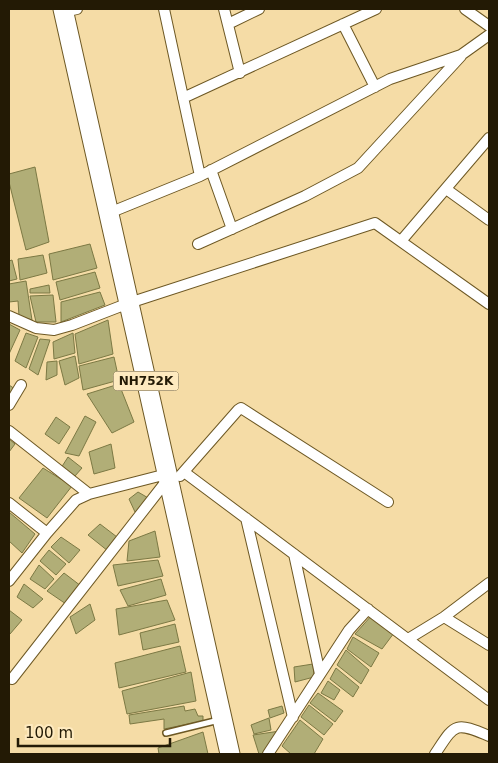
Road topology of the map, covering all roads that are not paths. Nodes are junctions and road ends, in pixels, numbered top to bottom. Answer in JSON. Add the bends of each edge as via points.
{"nodes":[{"id":1,"x":164,"y":9,"type":"edge"},
{"id":2,"x":224,"y":9,"type":"edge"},
{"id":3,"x":259,"y":9,"type":"edge"},
{"id":4,"x":376,"y":9,"type":"edge"},
{"id":5,"x":465,"y":9,"type":"edge"},
{"id":6,"x":68,"y":10,"type":"edge"},
{"id":7,"x":228,"y":24,"type":"junction"},
{"id":8,"x":343,"y":24,"type":"junction"},
{"id":9,"x":489,"y":26,"type":"edge"},
{"id":10,"x":489,"y":35,"type":"edge"},
{"id":11,"x":461,"y":55,"type":"junction"},
{"id":12,"x":240,"y":73,"type":"junction"},
{"id":13,"x":375,"y":87,"type":"junction"},
{"id":14,"x":183,"y":98,"type":"junction"},
{"id":15,"x":489,"y":138,"type":"edge"},
{"id":16,"x":211,"y":170,"type":"junction"},
{"id":17,"x":200,"y":176,"type":"junction"},
{"id":18,"x":446,"y":189,"type":"junction"},
{"id":19,"x":109,"y":213,"type":"junction"},
{"id":20,"x":489,"y":220,"type":"edge"},
{"id":21,"x":232,"y":229,"type":"junction"},
{"id":22,"x":401,"y":241,"type":"junction"},
{"id":23,"x":198,"y":244,"type":"dead end"},
{"id":24,"x":129,"y":303,"type":"junction"},
{"id":25,"x":489,"y":304,"type":"edge"},
{"id":26,"x":9,"y":316,"type":"edge"},
{"id":27,"x":21,"y":385,"type":"dead end"},
{"id":28,"x":9,"y":405,"type":"edge"},
{"id":29,"x":9,"y":431,"type":"edge"},
{"id":30,"x":172,"y":478,"type":"junction"},
{"id":31,"x":89,"y":494,"type":"junction"},
{"id":32,"x":388,"y":502,"type":"dead end"},
{"id":33,"x":9,"y":503,"type":"edge"},
{"id":34,"x":246,"y":518,"type":"junction"},
{"id":35,"x":47,"y":532,"type":"junction"},
{"id":36,"x":294,"y":554,"type":"junction"},
{"id":37,"x":9,"y":580,"type":"edge"},
{"id":38,"x":487,"y":587,"type":"edge"},
{"id":39,"x":368,"y":609,"type":"junction"},
{"id":40,"x":444,"y":617,"type":"junction"},
{"id":41,"x":408,"y":639,"type":"junction"},
{"id":42,"x":489,"y":645,"type":"edge"},
{"id":43,"x":320,"y":674,"type":"junction"},
{"id":44,"x":12,"y":679,"type":"dead end"},
{"id":45,"x":489,"y":700,"type":"edge"},
{"id":46,"x":293,"y":716,"type":"junction"},
{"id":47,"x":222,"y":720,"type":"junction"},
{"id":48,"x":166,"y":732,"type":"dead end"},
{"id":49,"x":489,"y":736,"type":"edge"},
{"id":50,"x":230,"y":754,"type":"edge"},
{"id":51,"x":268,"y":754,"type":"edge"},
{"id":52,"x":435,"y":754,"type":"edge"}],
"edges":[{"from":1,"to":14,"type":"street"},
{"from":2,"to":7,"type":"street"},
{"from":3,"to":7,"type":"street"},
{"from":4,"to":8,"type":"street"},
{"from":5,"to":9,"type":"street"},
{"from":6,"to":19,"type":"highway","number":"NH752K"},
{"from":7,"to":12,"type":"street"},
{"from":8,"to":12,"type":"street"},
{"from":8,"to":13,"type":"street"},
{"from":10,"to":11,"type":"street"},
{"from":11,"to":13,"type":"street","via":[[390,78]]},
{"from":11,"to":21,"type":"street","via":[[358,168]]},
{"from":12,"to":14,"type":"street"},
{"from":13,"to":16,"type":"street"},
{"from":14,"to":17,"type":"street"},
{"from":15,"to":18,"type":"street"},
{"from":16,"to":17,"type":"street"},
{"from":16,"to":21,"type":"street"},
{"from":17,"to":19,"type":"street"},
{"from":18,"to":20,"type":"street"},
{"from":18,"to":22,"type":"street"},
{"from":19,"to":24,"type":"highway","number":"NH752K"},
{"from":21,"to":23,"type":"street"},
{"from":22,"to":24,"type":"street","via":[[375,223]]},
{"from":22,"to":25,"type":"street"},
{"from":24,"to":26,"type":"street","via":[[54,330],[36,328]]},
{"from":24,"to":30,"type":"highway","number":"NH752K"},
{"from":27,"to":28,"type":"street"},
{"from":29,"to":31,"type":"street"},
{"from":30,"to":31,"type":"street"},
{"from":30,"to":32,"type":"street","via":[[241,408]]},
{"from":30,"to":34,"type":"street"},
{"from":30,"to":44,"type":"street"},
{"from":30,"to":47,"type":"highway","number":"NH752K"},
{"from":31,"to":35,"type":"street","via":[[70,504]]},
{"from":33,"to":35,"type":"street"},
{"from":34,"to":36,"type":"street"},
{"from":34,"to":46,"type":"street"},
{"from":35,"to":37,"type":"street"},
{"from":36,"to":39,"type":"street"},
{"from":36,"to":43,"type":"street"},
{"from":38,"to":40,"type":"street"},
{"from":39,"to":41,"type":"street"},
{"from":39,"to":43,"type":"street","via":[[353,625]]},
{"from":40,"to":41,"type":"street"},
{"from":40,"to":42,"type":"street"},
{"from":41,"to":45,"type":"street"},
{"from":43,"to":46,"type":"street"},
{"from":46,"to":51,"type":"street"},
{"from":47,"to":48,"type":"lane"},
{"from":47,"to":50,"type":"highway","number":"NH752K"},
{"from":49,"to":52,"type":"street","via":[[469,727],[458,727],[449,732]]}]}
